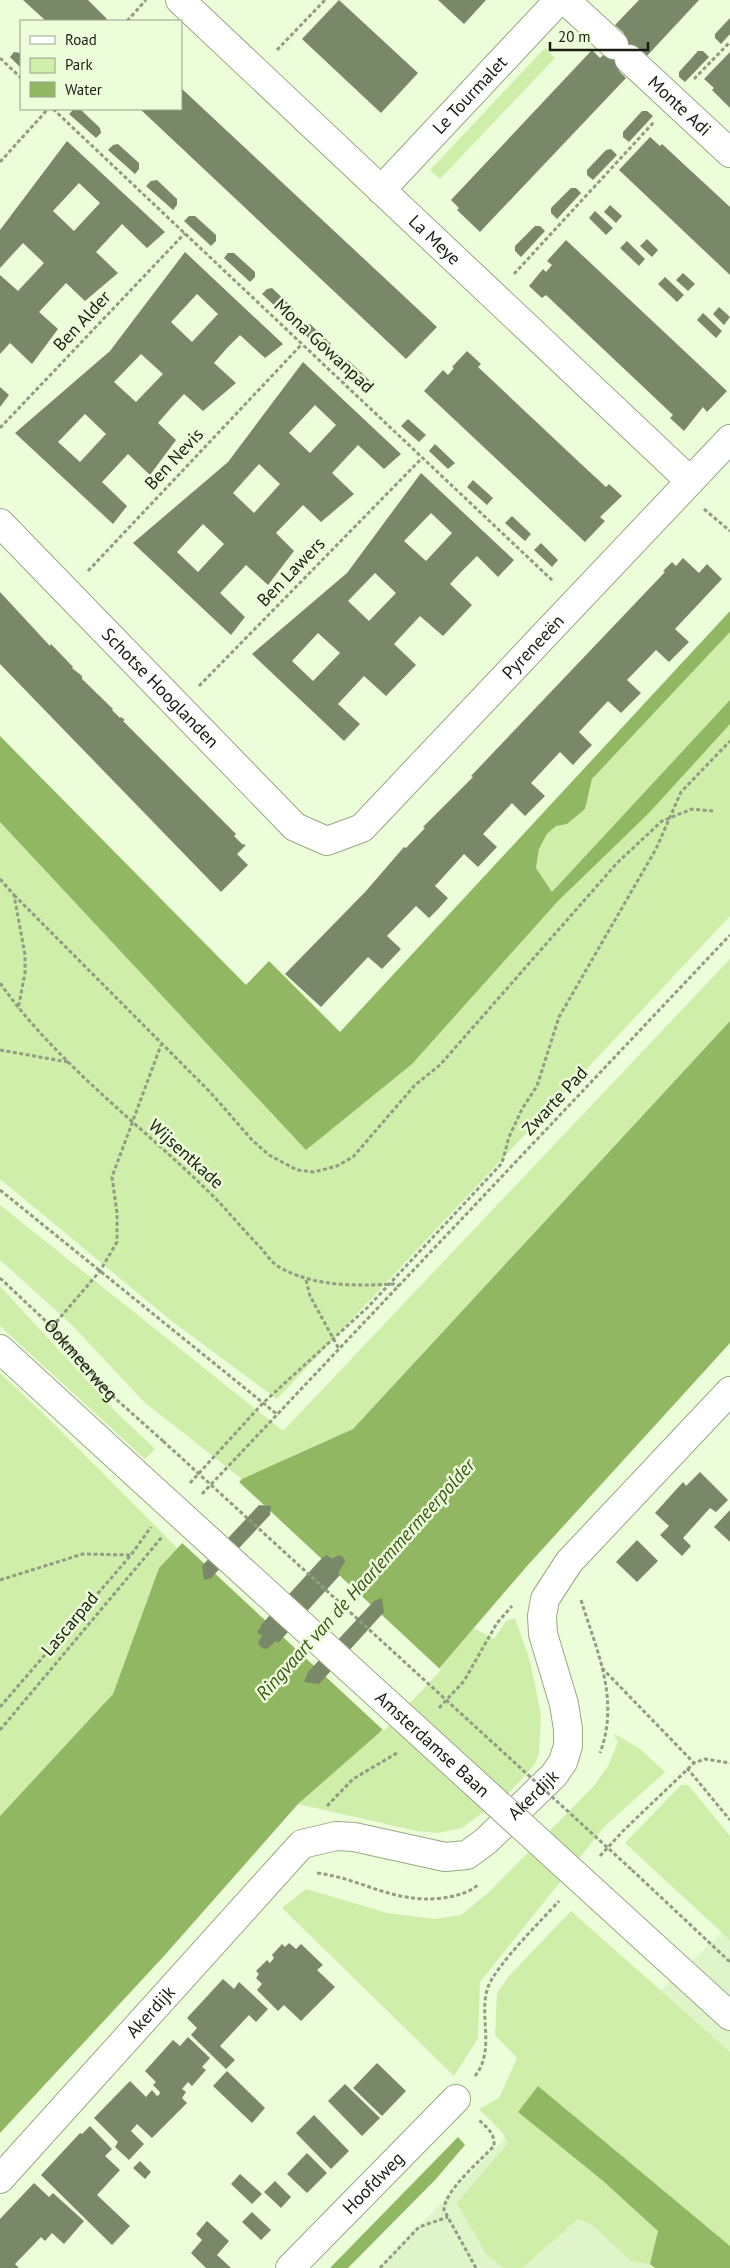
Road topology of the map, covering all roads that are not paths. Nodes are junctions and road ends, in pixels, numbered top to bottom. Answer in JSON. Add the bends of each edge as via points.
{"nodes":[{"id":1,"x":180,"y":0,"type":"edge"},
{"id":2,"x":559,"y":0,"type":"edge"},
{"id":3,"x":565,"y":0,"type":"edge"},
{"id":4,"x":730,"y":153,"type":"edge"},
{"id":5,"x":381,"y":190,"type":"junction"},
{"id":6,"x":730,"y":439,"type":"edge"},
{"id":7,"x":690,"y":481,"type":"junction"},
{"id":8,"x":0,"y":523,"type":"edge"},
{"id":9,"x":327,"y":841,"type":"joint"},
{"id":10,"x":0,"y":1349,"type":"edge"},
{"id":11,"x":730,"y":1391,"type":"edge"},
{"id":12,"x":730,"y":2016,"type":"edge"},
{"id":13,"x":456,"y":2099,"type":"road end"},
{"id":14,"x":0,"y":2179,"type":"edge"},
{"id":15,"x":290,"y":2268,"type":"edge"}],
"edges":[{"from":1,"to":5,"type":"street","name":"La Meye"},
{"from":2,"to":5,"type":"street","name":"Le Tourmalet"},
{"from":3,"to":4,"type":"street","name":"Monte Adi"},
{"from":5,"to":7,"type":"street","name":"La Meye"},
{"from":6,"to":7,"type":"street","name":"Pyreneeën"},
{"from":7,"to":9,"type":"street","name":"Pyreneeën","via":[[362,828]]},
{"from":8,"to":9,"type":"street","name":"Schotse Hooglanden","via":[[295,827]]},
{"from":10,"to":12,"type":"street","name":"Amsterdamse Baan","bridge":true},
{"from":11,"to":14,"type":"street","name":"Akerdijk","via":[[569,1562],[545,1599],[543,1634],[568,1729],[568,1746],[554,1775],[486,1841],[467,1855],[445,1857],[354,1837],[336,1836],[302,1844]]},
{"from":13,"to":15,"type":"street","name":"Hoofdweg"}]}
